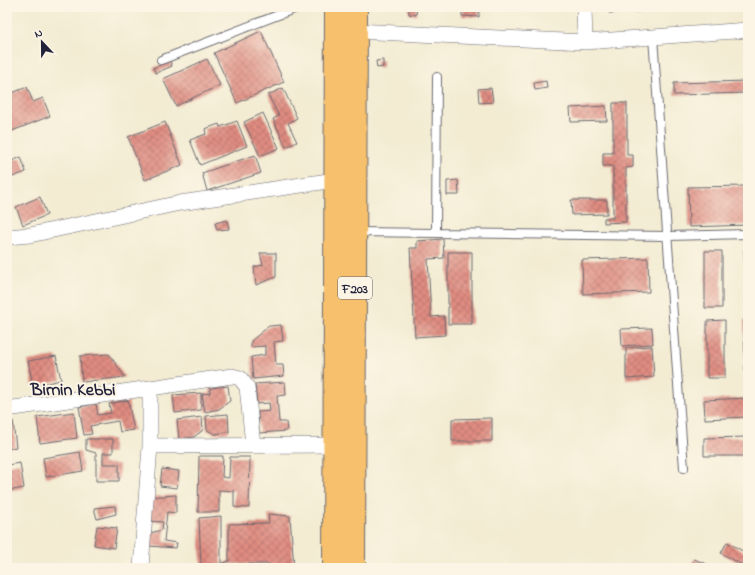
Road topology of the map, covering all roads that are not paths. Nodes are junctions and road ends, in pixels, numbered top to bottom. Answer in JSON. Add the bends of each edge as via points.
{"nodes":[{"id":1,"x":298,"y":7,"type":"edge"},
{"id":2,"x":336,"y":7,"type":"edge"},
{"id":3,"x":356,"y":7,"type":"edge"},
{"id":4,"x":584,"y":7,"type":"edge"},
{"id":5,"x":748,"y":30,"type":"edge"},
{"id":6,"x":356,"y":31,"type":"junction"},
{"id":7,"x":654,"y":37,"type":"junction"},
{"id":8,"x":585,"y":42,"type":"junction"},
{"id":9,"x":161,"y":60,"type":"dead end"},
{"id":10,"x":437,"y":77,"type":"dead end"},
{"id":11,"x":335,"y":180,"type":"junction"},
{"id":12,"x":356,"y":232,"type":"junction"},
{"id":13,"x":436,"y":233,"type":"junction"},
{"id":14,"x":748,"y":234,"type":"edge"},
{"id":15,"x":668,"y":236,"type":"junction"},
{"id":16,"x":7,"y":237,"type":"edge"},
{"id":17,"x":150,"y":388,"type":"junction"},
{"id":18,"x":7,"y":409,"type":"edge"},
{"id":19,"x":253,"y":445,"type":"junction"},
{"id":20,"x":334,"y":445,"type":"junction"},
{"id":21,"x":150,"y":446,"type":"junction"},
{"id":22,"x":684,"y":468,"type":"dead end"},
{"id":23,"x":141,"y":568,"type":"edge"},
{"id":24,"x":334,"y":568,"type":"edge"},
{"id":25,"x":354,"y":568,"type":"edge"}],
"edges":[{"from":1,"to":9,"type":"lane"},
{"from":2,"to":11,"type":"main road","number":"F203"},
{"from":3,"to":6,"type":"main road","number":"F203"},
{"from":4,"to":8,"type":"street"},
{"from":5,"to":7,"type":"street"},
{"from":6,"to":8,"type":"street"},
{"from":6,"to":12,"type":"main road","number":"F203"},
{"from":7,"to":8,"type":"street"},
{"from":7,"to":15,"type":"lane"},
{"from":10,"to":13,"type":"lane"},
{"from":11,"to":16,"type":"street","via":[[180,203],[30,235]]},
{"from":11,"to":20,"type":"main road","number":"F203"},
{"from":12,"to":13,"type":"lane"},
{"from":12,"to":25,"type":"main road","number":"F203"},
{"from":13,"to":15,"type":"lane"},
{"from":14,"to":15,"type":"lane"},
{"from":15,"to":22,"type":"lane"},
{"from":17,"to":18,"type":"street"},
{"from":17,"to":19,"type":"street","via":[[232,376],[240,378],[247,387]]},
{"from":17,"to":21,"type":"street"},
{"from":19,"to":20,"type":"street"},
{"from":19,"to":21,"type":"street"},
{"from":20,"to":24,"type":"main road","number":"F203"},
{"from":21,"to":23,"type":"street"}]}
